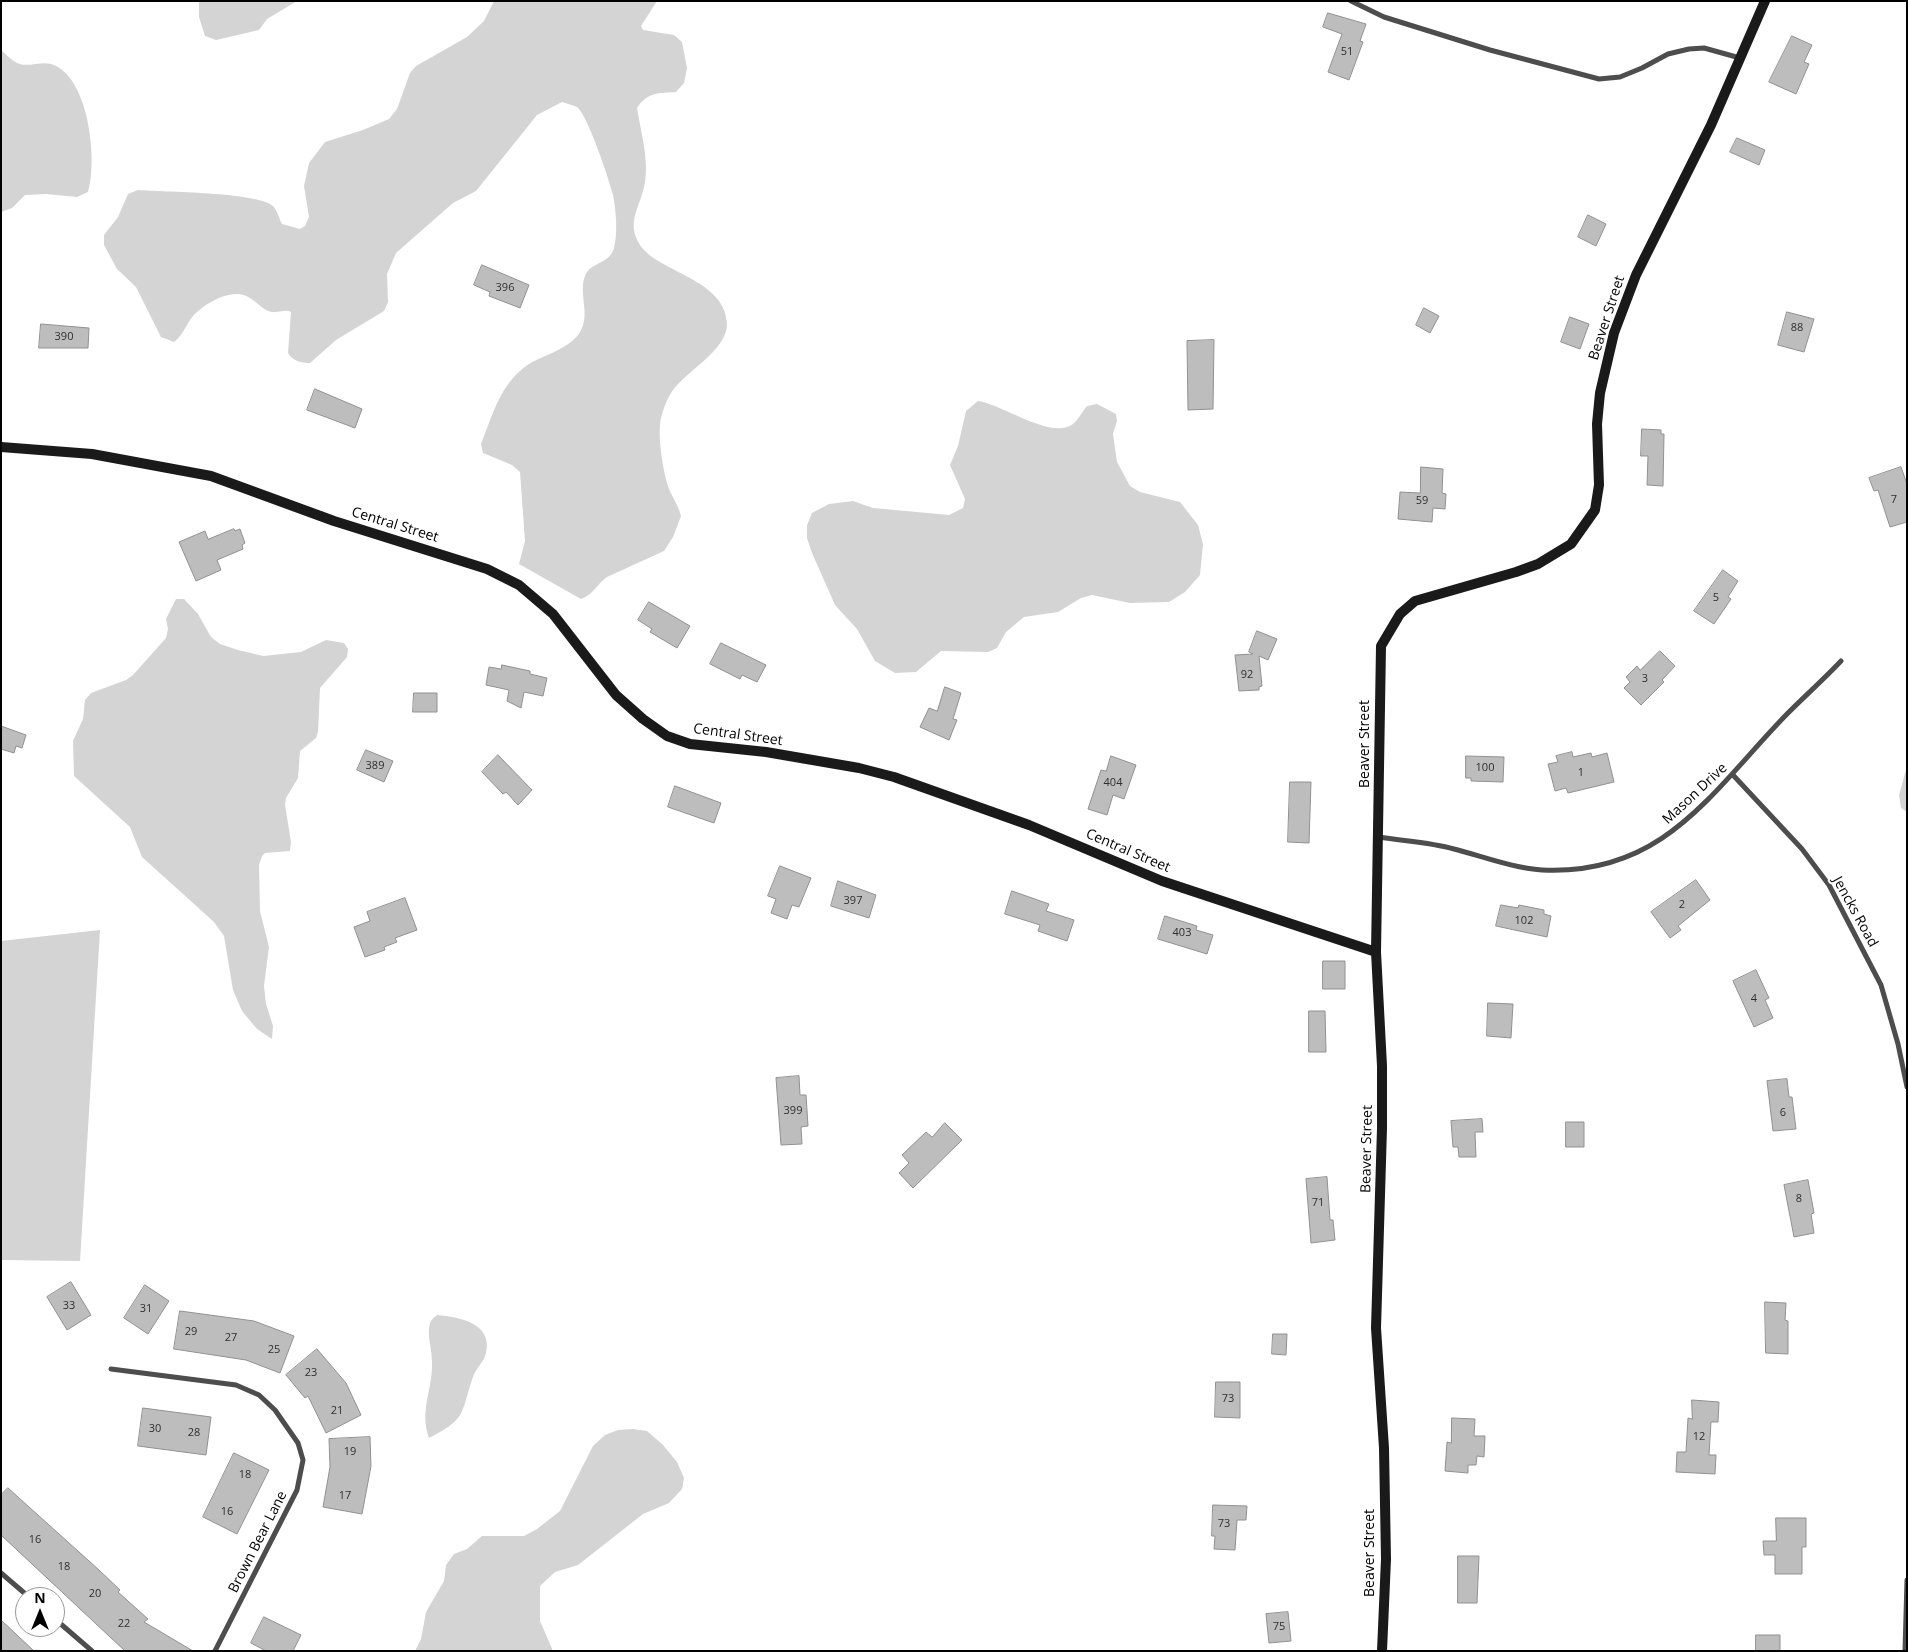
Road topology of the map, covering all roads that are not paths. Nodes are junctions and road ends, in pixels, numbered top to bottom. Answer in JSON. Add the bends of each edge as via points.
{"nodes":[{"id":1,"x":1351,"y":1,"type":"edge"},
{"id":2,"x":1766,"y":1,"type":"edge"},
{"id":3,"x":1740,"y":58,"type":"junction"},
{"id":4,"x":1,"y":447,"type":"edge"},
{"id":5,"x":1841,"y":661,"type":"dead end"},
{"id":6,"x":1733,"y":775,"type":"junction"},
{"id":7,"x":1378,"y":837,"type":"junction"},
{"id":8,"x":1376,"y":952,"type":"junction"},
{"id":9,"x":1907,"y":1087,"type":"edge"},
{"id":10,"x":111,"y":1369,"type":"dead end"},
{"id":11,"x":1,"y":1573,"type":"edge"},
{"id":12,"x":1907,"y":1580,"type":"edge"},
{"id":13,"x":17,"y":1587,"type":"edge"},
{"id":14,"x":65,"y":1628,"type":"edge"},
{"id":15,"x":92,"y":1651,"type":"edge"},
{"id":16,"x":215,"y":1651,"type":"edge"},
{"id":17,"x":1382,"y":1651,"type":"edge"},
{"id":18,"x":1905,"y":1651,"type":"edge"}],
"edges":[{"from":1,"to":3,"type":"street","via":[[1384,17],[1599,79],[1620,77],[1668,54],[1689,49],[1704,48]]},
{"from":2,"to":3,"type":"street","name":"Beaver Street"},
{"from":3,"to":7,"type":"street","name":"Beaver Street","via":[[1711,125],[1636,274],[1614,333],[1600,393],[1599,485],[1595,510],[1571,544],[1538,564],[1415,601],[1400,614],[1381,646]]},
{"from":4,"to":8,"type":"street","name":"Central Street","via":[[92,454],[210,476],[334,521],[487,569],[519,585],[553,614],[616,695],[667,736],[690,744],[766,752],[894,777],[1028,825],[1162,881]]},
{"from":5,"to":6,"type":"street","name":"Mason Drive","via":[[1787,714]]},
{"from":6,"to":7,"type":"street","name":"Mason Drive","via":[[1674,831],[1630,855],[1598,866],[1541,870],[1451,848]]},
{"from":6,"to":9,"type":"street","name":"Jencks Road","via":[[1802,849],[1829,886],[1881,985]]},
{"from":7,"to":8,"type":"street","name":"Beaver Street"},
{"from":8,"to":17,"type":"street","name":"Beaver Street","via":[[1382,1066],[1376,1328],[1384,1448],[1386,1559]]},
{"from":10,"to":16,"type":"street","name":"Brown Bear Lane","via":[[236,1385],[259,1395],[276,1410],[298,1443],[303,1460],[297,1490]]},
{"from":11,"to":13,"type":"street"},
{"from":12,"to":18,"type":"street"},
{"from":14,"to":15,"type":"street"}]}
